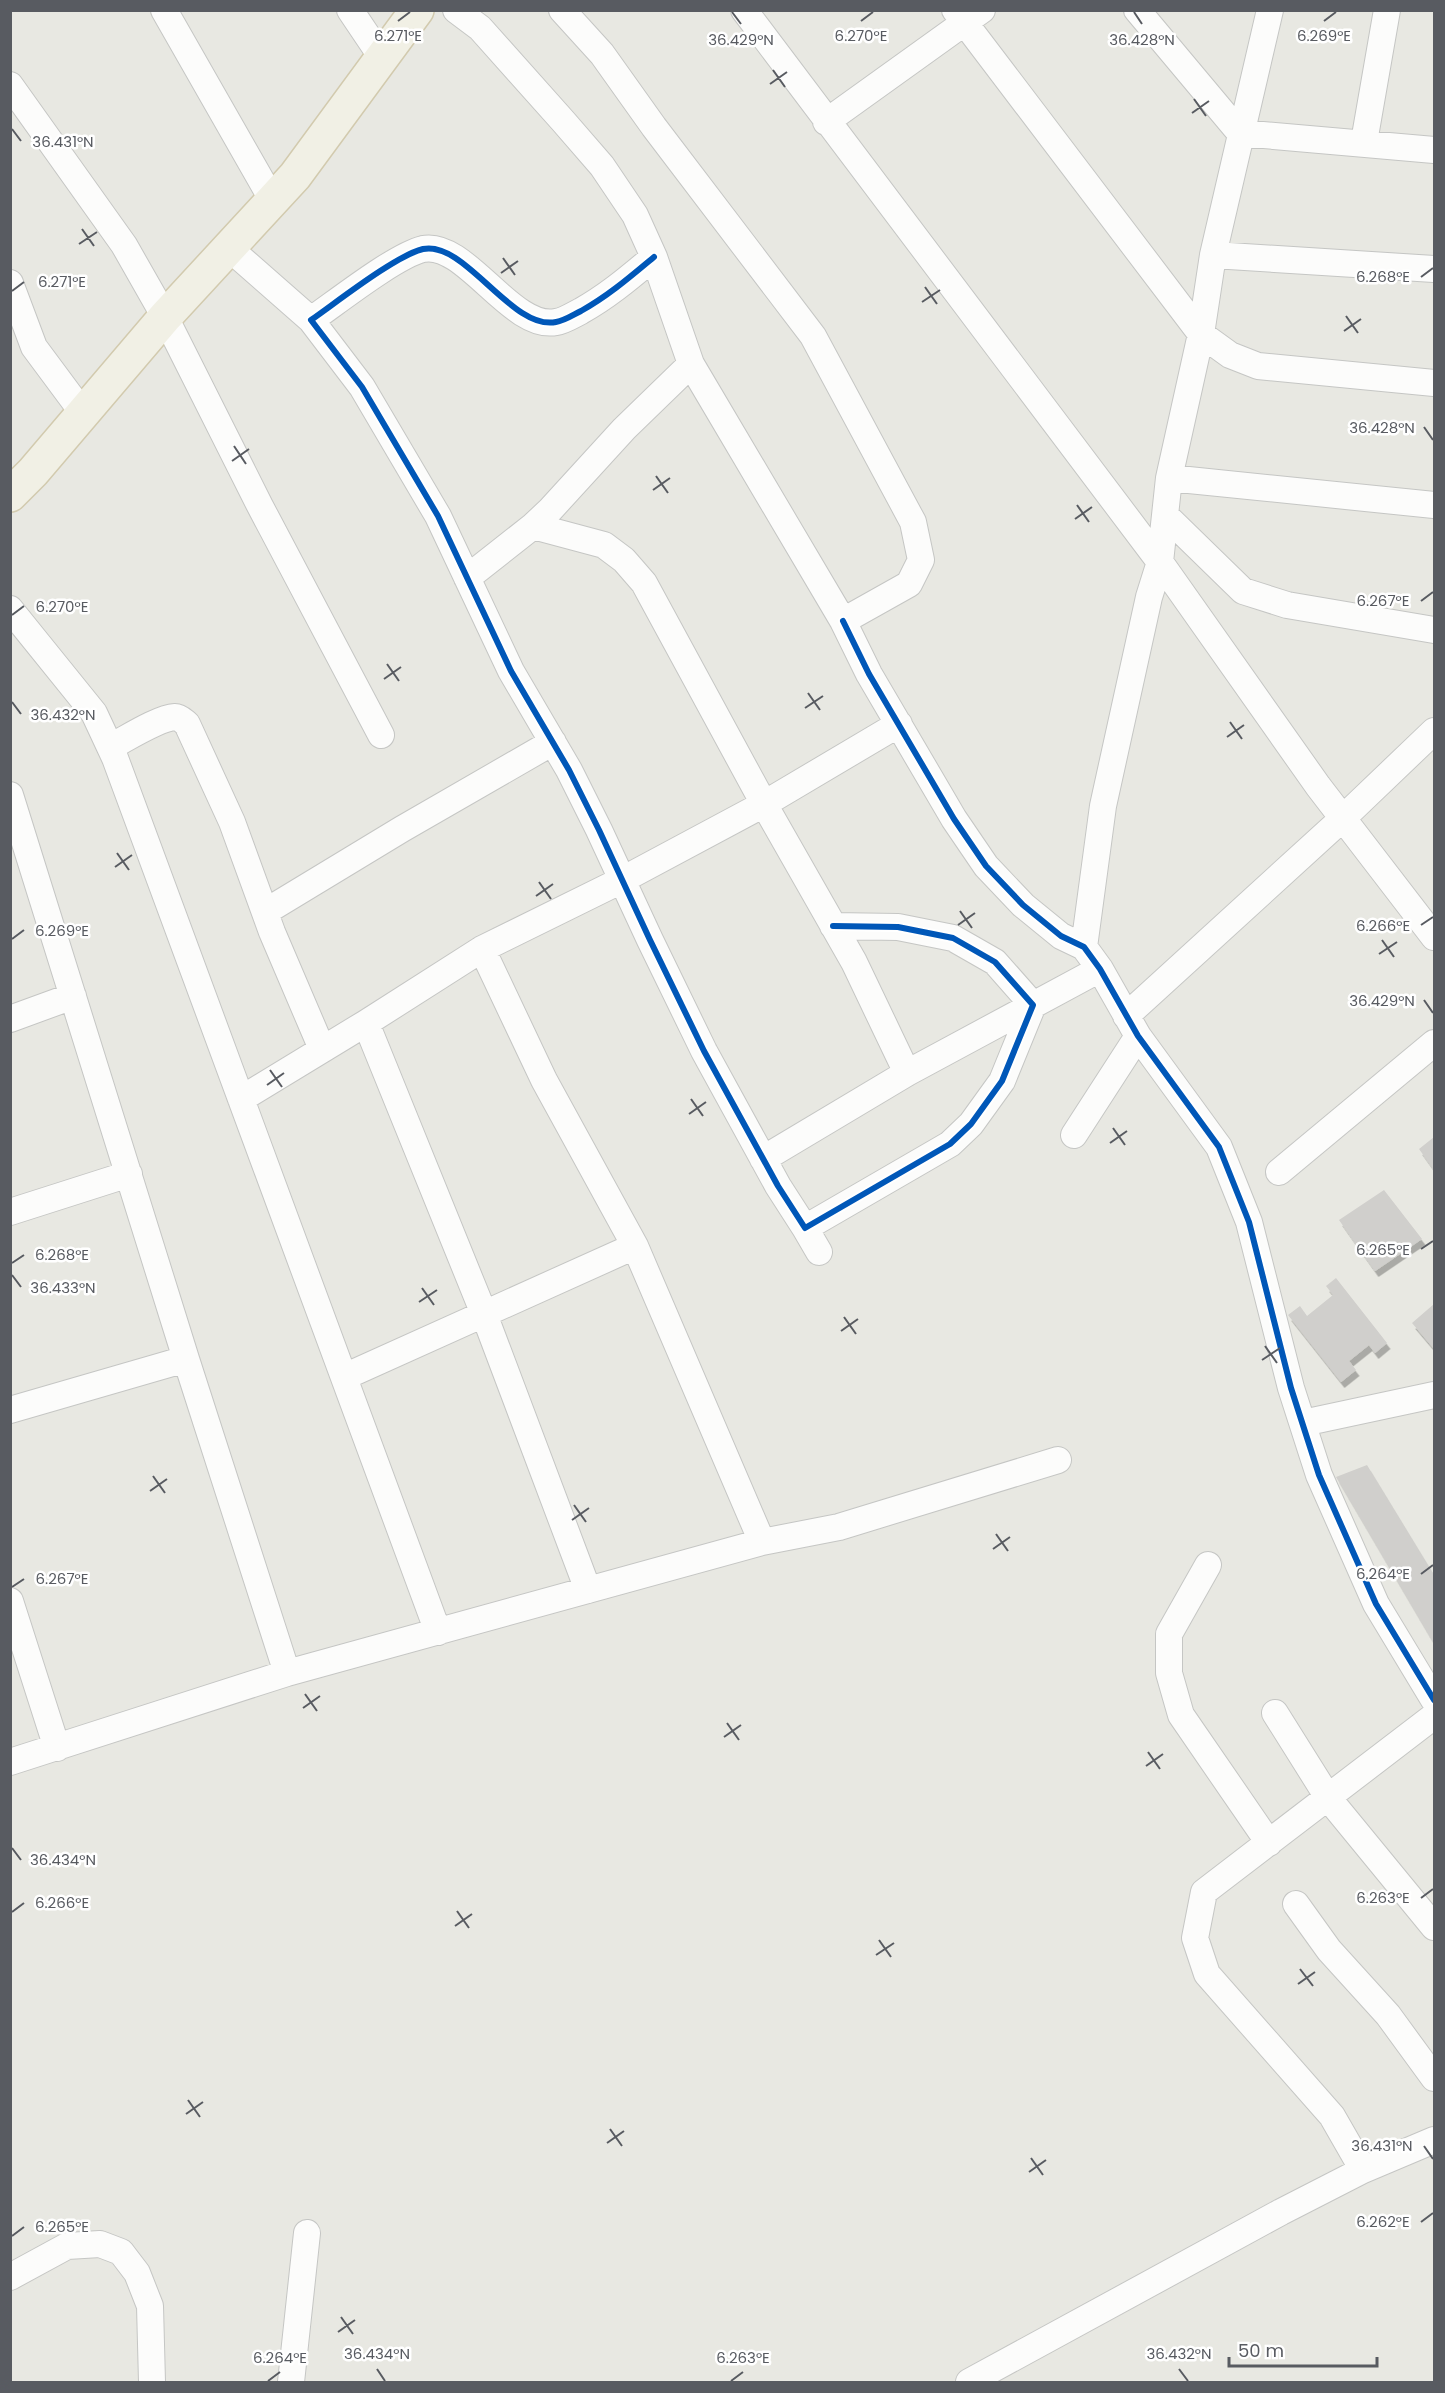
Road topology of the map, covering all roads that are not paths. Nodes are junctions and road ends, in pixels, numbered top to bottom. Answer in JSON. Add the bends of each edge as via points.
{"nodes":[{"id":1,"x":164,"y":10,"type":"edge"},
{"id":2,"x":350,"y":10,"type":"edge"},
{"id":3,"x":417,"y":10,"type":"edge"},
{"id":4,"x":456,"y":10,"type":"edge"},
{"id":5,"x":562,"y":10,"type":"edge"},
{"id":6,"x":744,"y":10,"type":"edge"},
{"id":7,"x":1137,"y":10,"type":"edge"},
{"id":8,"x":1270,"y":10,"type":"edge"},
{"id":9,"x":1387,"y":10,"type":"edge"},
{"id":10,"x":968,"y":15,"type":"edge"},
{"id":11,"x":383,"y":58,"type":"junction"},
{"id":12,"x":10,"y":85,"type":"edge"},
{"id":13,"x":826,"y":122,"type":"junction"},
{"id":14,"x":1240,"y":133,"type":"junction"},
{"id":15,"x":1364,"y":142,"type":"junction"},
{"id":16,"x":1434,"y":150,"type":"edge"},
{"id":17,"x":273,"y":201,"type":"junction"},
{"id":18,"x":229,"y":248,"type":"junction"},
{"id":19,"x":1213,"y":255,"type":"junction"},
{"id":20,"x":654,"y":257,"type":"junction"},
{"id":21,"x":1434,"y":269,"type":"edge"},
{"id":22,"x":10,"y":283,"type":"edge"},
{"id":23,"x":165,"y":317,"type":"junction"},
{"id":24,"x":311,"y":320,"type":"junction"},
{"id":25,"x":1201,"y":334,"type":"junction"},
{"id":26,"x":691,"y":364,"type":"junction"},
{"id":27,"x":1434,"y":383,"type":"edge"},
{"id":28,"x":83,"y":413,"type":"junction"},
{"id":29,"x":1169,"y":478,"type":"junction"},
{"id":30,"x":10,"y":495,"type":"edge"},
{"id":31,"x":1434,"y":505,"type":"edge"},
{"id":32,"x":1165,"y":515,"type":"junction"},
{"id":33,"x":533,"y":526,"type":"junction"},
{"id":34,"x":1160,"y":562,"type":"junction"},
{"id":35,"x":467,"y":578,"type":"junction"},
{"id":36,"x":10,"y":609,"type":"edge"},
{"id":37,"x":843,"y":621,"type":"junction"},
{"id":38,"x":1434,"y":630,"type":"edge"},
{"id":39,"x":898,"y":724,"type":"junction"},
{"id":40,"x":1434,"y":731,"type":"edge"},
{"id":41,"x":381,"y":735,"type":"dead end"},
{"id":42,"x":553,"y":742,"type":"junction"},
{"id":43,"x":110,"y":747,"type":"junction"},
{"id":44,"x":10,"y":795,"type":"edge"},
{"id":45,"x":764,"y":804,"type":"junction"},
{"id":46,"x":1342,"y":819,"type":"junction"},
{"id":47,"x":622,"y":880,"type":"junction"},
{"id":48,"x":265,"y":912,"type":"junction"},
{"id":49,"x":833,"y":926,"type":"junction"},
{"id":50,"x":1434,"y":937,"type":"edge"},
{"id":51,"x":1084,"y":947,"type":"junction"},
{"id":52,"x":482,"y":949,"type":"junction"},
{"id":53,"x":1100,"y":969,"type":"junction"},
{"id":54,"x":73,"y":996,"type":"junction"},
{"id":55,"x":1033,"y":1005,"type":"junction"},
{"id":56,"x":10,"y":1019,"type":"edge"},
{"id":57,"x":366,"y":1023,"type":"junction"},
{"id":58,"x":1132,"y":1026,"type":"junction"},
{"id":59,"x":1434,"y":1043,"type":"edge"},
{"id":60,"x":322,"y":1049,"type":"junction"},
{"id":61,"x":907,"y":1073,"type":"junction"},
{"id":62,"x":241,"y":1099,"type":"junction"},
{"id":63,"x":1074,"y":1135,"type":"dead end"},
{"id":64,"x":763,"y":1159,"type":"junction"},
{"id":65,"x":1279,"y":1172,"type":"dead end"},
{"id":66,"x":129,"y":1174,"type":"junction"},
{"id":67,"x":10,"y":1212,"type":"edge"},
{"id":68,"x":805,"y":1228,"type":"junction"},
{"id":69,"x":634,"y":1246,"type":"junction"},
{"id":70,"x":819,"y":1252,"type":"dead end"},
{"id":71,"x":484,"y":1314,"type":"junction"},
{"id":72,"x":186,"y":1359,"type":"junction"},
{"id":73,"x":344,"y":1377,"type":"junction"},
{"id":74,"x":1434,"y":1395,"type":"edge"},
{"id":75,"x":10,"y":1410,"type":"edge"},
{"id":76,"x":1304,"y":1423,"type":"junction"},
{"id":77,"x":1058,"y":1460,"type":"dead end"},
{"id":78,"x":762,"y":1542,"type":"junction"},
{"id":79,"x":1208,"y":1565,"type":"dead end"},
{"id":80,"x":588,"y":1590,"type":"junction"},
{"id":81,"x":10,"y":1601,"type":"edge"},
{"id":82,"x":438,"y":1632,"type":"junction"},
{"id":83,"x":287,"y":1673,"type":"junction"},
{"id":84,"x":1434,"y":1701,"type":"edge"},
{"id":85,"x":1275,"y":1713,"type":"dead end"},
{"id":86,"x":1434,"y":1716,"type":"edge"},
{"id":87,"x":57,"y":1748,"type":"junction"},
{"id":88,"x":10,"y":1762,"type":"edge"},
{"id":89,"x":1329,"y":1799,"type":"junction"},
{"id":90,"x":1269,"y":1843,"type":"junction"},
{"id":91,"x":1296,"y":1904,"type":"dead end"},
{"id":92,"x":1434,"y":1927,"type":"edge"},
{"id":93,"x":1434,"y":2078,"type":"edge"},
{"id":94,"x":1434,"y":2140,"type":"edge"},
{"id":95,"x":1363,"y":2170,"type":"junction"},
{"id":96,"x":307,"y":2233,"type":"dead end"},
{"id":97,"x":10,"y":2277,"type":"edge"},
{"id":98,"x":152,"y":2382,"type":"edge"},
{"id":99,"x":291,"y":2382,"type":"edge"},
{"id":100,"x":969,"y":2382,"type":"edge"}],
"edges":[{"from":1,"to":17,"type":"street"},
{"from":2,"to":11,"type":"street"},
{"from":3,"to":11,"type":"main road"},
{"from":4,"to":20,"type":"street","via":[[480,28],[602,166],[635,215]]},
{"from":5,"to":37,"type":"street","via":[[602,54],[813,336],[913,522],[921,560],[909,584]]},
{"from":6,"to":13,"type":"street"},
{"from":7,"to":14,"type":"street"},
{"from":8,"to":14,"type":"street"},
{"from":9,"to":15,"type":"street"},
{"from":10,"to":13,"type":"street"},
{"from":10,"to":25,"type":"street"},
{"from":11,"to":17,"type":"main road"},
{"from":12,"to":23,"type":"street","via":[[124,245]]},
{"from":13,"to":34,"type":"street"},
{"from":14,"to":15,"type":"street"},
{"from":14,"to":19,"type":"street"},
{"from":15,"to":16,"type":"street"},
{"from":17,"to":18,"type":"main road"},
{"from":18,"to":23,"type":"main road"},
{"from":18,"to":24,"type":"street"},
{"from":19,"to":21,"type":"street"},
{"from":19,"to":25,"type":"street"},
{"from":20,"to":24,"type":"street","via":[[606,297],[557,322],[544,323],[518,309],[447,253],[424,249],[408,255]]},
{"from":20,"to":26,"type":"street"},
{"from":22,"to":28,"type":"street","via":[[34,347]]},
{"from":23,"to":28,"type":"main road"},
{"from":23,"to":41,"type":"street"},
{"from":24,"to":35,"type":"street","via":[[381,417],[438,516]]},
{"from":25,"to":27,"type":"street","via":[[1230,355],[1258,366]]},
{"from":25,"to":29,"type":"street"},
{"from":26,"to":33,"type":"street"},
{"from":26,"to":37,"type":"street"},
{"from":28,"to":30,"type":"main road"},
{"from":29,"to":31,"type":"street"},
{"from":29,"to":32,"type":"street"},
{"from":32,"to":34,"type":"street"},
{"from":32,"to":38,"type":"street","via":[[1242,591],[1287,605]]},
{"from":33,"to":35,"type":"street"},
{"from":33,"to":45,"type":"street","via":[[604,545],[644,583]]},
{"from":34,"to":46,"type":"street"},
{"from":34,"to":51,"type":"street","via":[[1103,806]]},
{"from":35,"to":42,"type":"street","via":[[511,671]]},
{"from":36,"to":43,"type":"street","via":[[94,713]]},
{"from":37,"to":39,"type":"street"},
{"from":39,"to":45,"type":"street"},
{"from":39,"to":51,"type":"street","via":[[986,866],[1023,906],[1061,936]]},
{"from":40,"to":46,"type":"street"},
{"from":42,"to":47,"type":"street"},
{"from":42,"to":48,"type":"street"},
{"from":43,"to":48,"type":"street","via":[[174,717],[187,724],[232,822]]},
{"from":43,"to":62,"type":"street"},
{"from":44,"to":54,"type":"street"},
{"from":45,"to":47,"type":"street"},
{"from":45,"to":49,"type":"street"},
{"from":46,"to":50,"type":"street"},
{"from":46,"to":58,"type":"street"},
{"from":47,"to":52,"type":"street"},
{"from":47,"to":64,"type":"street","via":[[705,1051]]},
{"from":48,"to":60,"type":"street"},
{"from":49,"to":55,"type":"street","via":[[898,927],[953,938],[995,962]]},
{"from":49,"to":61,"type":"street"},
{"from":51,"to":53,"type":"street"},
{"from":52,"to":57,"type":"street"},
{"from":52,"to":69,"type":"street","via":[[544,1080]]},
{"from":53,"to":55,"type":"street"},
{"from":53,"to":58,"type":"street"},
{"from":54,"to":56,"type":"street"},
{"from":54,"to":66,"type":"street"},
{"from":55,"to":61,"type":"street"},
{"from":55,"to":68,"type":"street","via":[[1002,1081],[971,1124],[950,1144]]},
{"from":57,"to":60,"type":"street"},
{"from":57,"to":71,"type":"street"},
{"from":58,"to":63,"type":"street"},
{"from":58,"to":76,"type":"street","via":[[1219,1147],[1249,1222],[1291,1388]]},
{"from":59,"to":65,"type":"street"},
{"from":60,"to":62,"type":"street"},
{"from":61,"to":64,"type":"street"},
{"from":62,"to":73,"type":"street"},
{"from":64,"to":68,"type":"street"},
{"from":66,"to":67,"type":"street"},
{"from":66,"to":72,"type":"street"},
{"from":68,"to":70,"type":"street"},
{"from":69,"to":71,"type":"street"},
{"from":69,"to":78,"type":"street"},
{"from":71,"to":73,"type":"street"},
{"from":71,"to":80,"type":"street"},
{"from":72,"to":75,"type":"street"},
{"from":72,"to":83,"type":"street"},
{"from":73,"to":82,"type":"street"},
{"from":74,"to":76,"type":"street"},
{"from":76,"to":84,"type":"street","via":[[1319,1475],[1376,1604]]},
{"from":77,"to":78,"type":"street","via":[[839,1527]]},
{"from":78,"to":80,"type":"street"},
{"from":79,"to":90,"type":"street","via":[[1169,1634],[1169,1673],[1181,1715]]},
{"from":80,"to":82,"type":"street"},
{"from":81,"to":87,"type":"street"},
{"from":82,"to":83,"type":"street"},
{"from":83,"to":87,"type":"street"},
{"from":85,"to":89,"type":"street"},
{"from":86,"to":89,"type":"street"},
{"from":87,"to":88,"type":"street"},
{"from":89,"to":90,"type":"street"},
{"from":89,"to":92,"type":"street"},
{"from":90,"to":95,"type":"street","via":[[1204,1892],[1195,1938],[1208,1974],[1332,2116]]},
{"from":91,"to":93,"type":"street","via":[[1329,1950],[1389,2015]]},
{"from":94,"to":95,"type":"street"},
{"from":95,"to":100,"type":"street"},
{"from":96,"to":99,"type":"street"},
{"from":97,"to":98,"type":"street","via":[[67,2246],[100,2244],[121,2252],[137,2273],[150,2306]]}]}
